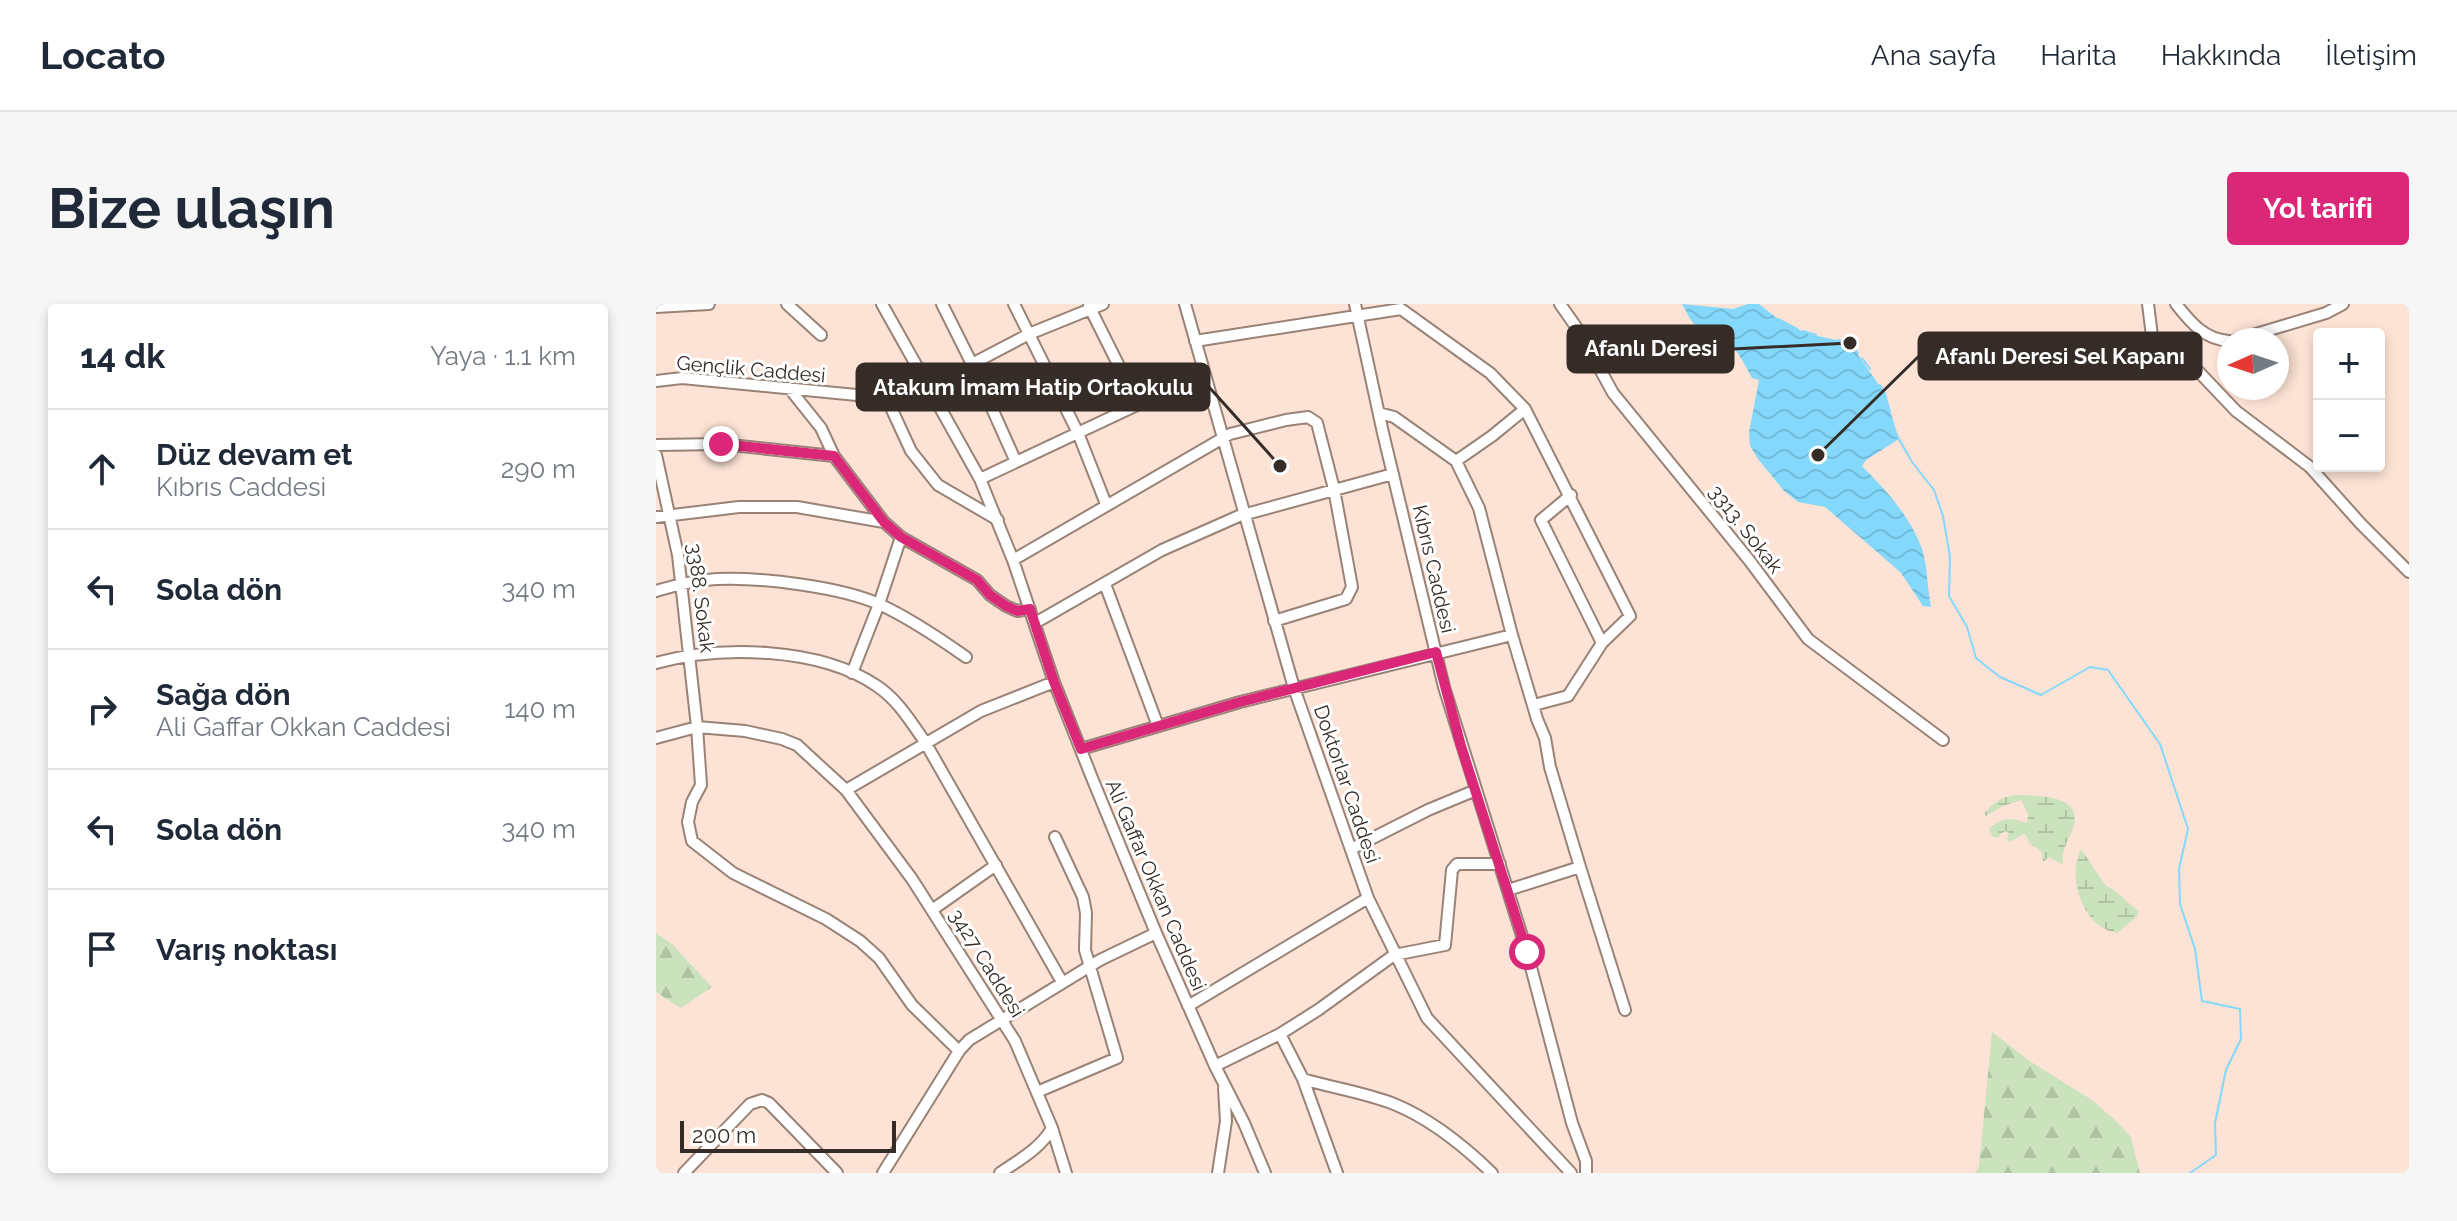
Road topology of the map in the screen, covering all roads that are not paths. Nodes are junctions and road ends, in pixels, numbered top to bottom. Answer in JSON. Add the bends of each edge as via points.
{"nodes":[{"id":1,"x":709,"y":304,"type":"edge"},
{"id":2,"x":787,"y":304,"type":"edge"},
{"id":3,"x":882,"y":304,"type":"edge"},
{"id":4,"x":942,"y":304,"type":"edge"},
{"id":5,"x":1014,"y":304,"type":"edge"},
{"id":6,"x":1103,"y":304,"type":"edge"},
{"id":7,"x":1185,"y":304,"type":"edge"},
{"id":8,"x":1355,"y":304,"type":"edge"},
{"id":9,"x":1560,"y":304,"type":"edge"},
{"id":10,"x":2148,"y":304,"type":"edge"},
{"id":11,"x":2176,"y":304,"type":"edge"},
{"id":12,"x":2343,"y":304,"type":"edge"},
{"id":13,"x":656,"y":307,"type":"edge"},
{"id":14,"x":1089,"y":307,"type":"edge"},
{"id":15,"x":1358,"y":317,"type":"junction"},
{"id":16,"x":2276,"y":328,"type":"edge"},
{"id":17,"x":1029,"y":334,"type":"junction"},
{"id":18,"x":821,"y":335,"type":"dead end"},
{"id":19,"x":2217,"y":340,"type":"edge"},
{"id":20,"x":1195,"y":341,"type":"junction"},
{"id":21,"x":972,"y":364,"type":"junction"},
{"id":22,"x":1203,"y":374,"type":"junction"},
{"id":23,"x":656,"y":381,"type":"edge"},
{"id":24,"x":789,"y":388,"type":"junction"},
{"id":25,"x":887,"y":399,"type":"junction"},
{"id":26,"x":938,"y":403,"type":"junction"},
{"id":27,"x":1138,"y":404,"type":"junction"},
{"id":28,"x":1525,"y":409,"type":"junction"},
{"id":29,"x":1379,"y":413,"type":"junction"},
{"id":30,"x":1078,"y":433,"type":"junction"},
{"id":31,"x":1222,"y":441,"type":"junction"},
{"id":32,"x":656,"y":445,"type":"edge"},
{"id":33,"x":656,"y":455,"type":"edge"},
{"id":34,"x":834,"y":456,"type":"junction"},
{"id":35,"x":1456,"y":461,"type":"junction"},
{"id":36,"x":1016,"y":462,"type":"junction"},
{"id":37,"x":1393,"y":474,"type":"junction"},
{"id":38,"x":980,"y":479,"type":"junction"},
{"id":39,"x":1334,"y":489,"type":"junction"},
{"id":40,"x":1571,"y":495,"type":"junction"},
{"id":41,"x":1106,"y":504,"type":"junction"},
{"id":42,"x":671,"y":514,"type":"junction"},
{"id":43,"x":1243,"y":515,"type":"junction"},
{"id":44,"x":656,"y":517,"type":"edge"},
{"id":45,"x":998,"y":520,"type":"junction"},
{"id":46,"x":884,"y":522,"type":"junction"},
{"id":47,"x":901,"y":537,"type":"junction"},
{"id":48,"x":1013,"y":560,"type":"junction"},
{"id":49,"x":2409,"y":572,"type":"edge"},
{"id":50,"x":682,"y":583,"type":"junction"},
{"id":51,"x":1105,"y":584,"type":"junction"},
{"id":52,"x":656,"y":591,"type":"edge"},
{"id":53,"x":879,"y":604,"type":"junction"},
{"id":54,"x":1030,"y":609,"type":"junction"},
{"id":55,"x":1274,"y":621,"type":"junction"},
{"id":56,"x":1035,"y":623,"type":"junction"},
{"id":57,"x":1512,"y":635,"type":"junction"},
{"id":58,"x":1602,"y":643,"type":"junction"},
{"id":59,"x":1436,"y":652,"type":"junction"},
{"id":60,"x":690,"y":655,"type":"junction"},
{"id":61,"x":966,"y":657,"type":"dead end"},
{"id":62,"x":656,"y":663,"type":"edge"},
{"id":63,"x":852,"y":673,"type":"junction"},
{"id":64,"x":1054,"y":682,"type":"junction"},
{"id":65,"x":1294,"y":688,"type":"junction"},
{"id":66,"x":1534,"y":705,"type":"junction"},
{"id":67,"x":1158,"y":726,"type":"junction"},
{"id":68,"x":697,"y":727,"type":"junction"},
{"id":69,"x":656,"y":738,"type":"edge"},
{"id":70,"x":1943,"y":740,"type":"dead end"},
{"id":71,"x":925,"y":742,"type":"junction"},
{"id":72,"x":1081,"y":749,"type":"junction"},
{"id":73,"x":846,"y":790,"type":"junction"},
{"id":74,"x":1476,"y":790,"type":"junction"},
{"id":75,"x":1055,"y":837,"type":"dead end"},
{"id":76,"x":1351,"y":849,"type":"junction"},
{"id":77,"x":1500,"y":864,"type":"junction"},
{"id":78,"x":996,"y":865,"type":"junction"},
{"id":79,"x":1580,"y":867,"type":"junction"},
{"id":80,"x":1508,"y":890,"type":"junction"},
{"id":81,"x":1368,"y":898,"type":"junction"},
{"id":82,"x":932,"y":910,"type":"junction"},
{"id":83,"x":1156,"y":933,"type":"junction"},
{"id":84,"x":1394,"y":955,"type":"junction"},
{"id":85,"x":1090,"y":966,"type":"junction"},
{"id":86,"x":1062,"y":982,"type":"junction"},
{"id":87,"x":1188,"y":1006,"type":"junction"},
{"id":88,"x":1625,"y":1010,"type":"dead end"},
{"id":89,"x":1001,"y":1019,"type":"junction"},
{"id":90,"x":1280,"y":1034,"type":"junction"},
{"id":91,"x":959,"y":1051,"type":"junction"},
{"id":92,"x":1215,"y":1066,"type":"junction"},
{"id":93,"x":1303,"y":1079,"type":"junction"},
{"id":94,"x":1224,"y":1086,"type":"junction"},
{"id":95,"x":1037,"y":1092,"type":"junction"},
{"id":96,"x":1052,"y":1128,"type":"junction"},
{"id":97,"x":684,"y":1173,"type":"edge"},
{"id":98,"x":837,"y":1173,"type":"edge"},
{"id":99,"x":883,"y":1173,"type":"edge"},
{"id":100,"x":1000,"y":1173,"type":"edge"},
{"id":101,"x":1066,"y":1173,"type":"edge"},
{"id":102,"x":1218,"y":1173,"type":"edge"},
{"id":103,"x":1265,"y":1173,"type":"edge"},
{"id":104,"x":1337,"y":1173,"type":"edge"},
{"id":105,"x":1492,"y":1173,"type":"edge"},
{"id":106,"x":1571,"y":1173,"type":"edge"},
{"id":107,"x":1586,"y":1173,"type":"edge"}],
"edges":[{"from":1,"to":13,"type":"street"},
{"from":2,"to":18,"type":"street"},
{"from":3,"to":26,"type":"street","name":"Ali Gaffar Okkan Caddesi"},
{"from":4,"to":21,"type":"street"},
{"from":5,"to":17,"type":"street"},
{"from":6,"to":14,"type":"street"},
{"from":7,"to":20,"type":"street","name":"Doktorlar Caddesi"},
{"from":8,"to":15,"type":"street","name":"Kıbrıs Caddesi"},
{"from":9,"to":70,"type":"street","name":"3313. Sokak","via":[[1613,393],[1808,639]]},
{"from":10,"to":49,"type":"street","via":[[2152,336],[2160,350],[2180,367],[2198,371],[2236,411],[2310,467]]},
{"from":11,"to":19,"type":"street","via":[[2189,321]]},
{"from":12,"to":16,"type":"street"},
{"from":14,"to":17,"type":"street"},
{"from":14,"to":27,"type":"street"},
{"from":15,"to":20,"type":"street"},
{"from":15,"to":28,"type":"street","via":[[1394,308],[1407,312],[1490,373]]},
{"from":15,"to":29,"type":"street","name":"Kıbrıs Caddesi"},
{"from":17,"to":21,"type":"street"},
{"from":17,"to":30,"type":"street"},
{"from":20,"to":22,"type":"street","name":"Doktorlar Caddesi"},
{"from":21,"to":36,"type":"street"},
{"from":22,"to":27,"type":"street"},
{"from":22,"to":31,"type":"street","name":"Doktorlar Caddesi"},
{"from":23,"to":24,"type":"street","name":"Gençlik Caddesi","via":[[682,378]]},
{"from":24,"to":25,"type":"street","name":"Gençlik Caddesi"},
{"from":24,"to":34,"type":"street","via":[[821,428]]},
{"from":25,"to":26,"type":"street","name":"Gençlik Caddesi"},
{"from":25,"to":45,"type":"street","via":[[911,451],[938,485]]},
{"from":26,"to":38,"type":"street","name":"Ali Gaffar Okkan Caddesi"},
{"from":27,"to":30,"type":"street"},
{"from":28,"to":35,"type":"street"},
{"from":28,"to":40,"type":"street"},
{"from":29,"to":35,"type":"street","via":[[1394,417]]},
{"from":29,"to":37,"type":"street","name":"Kıbrıs Caddesi"},
{"from":30,"to":36,"type":"street"},
{"from":30,"to":41,"type":"street"},
{"from":31,"to":39,"type":"street","via":[[1230,434],[1308,417],[1317,423]]},
{"from":31,"to":41,"type":"street"},
{"from":31,"to":43,"type":"street","name":"Doktorlar Caddesi"},
{"from":32,"to":34,"type":"street","via":[[721,444]]},
{"from":33,"to":42,"type":"street","name":"3388. Sokak"},
{"from":34,"to":46,"type":"street"},
{"from":35,"to":57,"type":"street","via":[[1479,508]]},
{"from":36,"to":38,"type":"street"},
{"from":37,"to":39,"type":"street"},
{"from":37,"to":59,"type":"street","name":"Kıbrıs Caddesi"},
{"from":38,"to":45,"type":"street","name":"Ali Gaffar Okkan Caddesi"},
{"from":39,"to":43,"type":"street"},
{"from":39,"to":55,"type":"street","via":[[1350,594]]},
{"from":40,"to":58,"type":"street","via":[[1630,616]]},
{"from":40,"to":58,"type":"street","via":[[1541,520]]},
{"from":41,"to":48,"type":"street"},
{"from":42,"to":44,"type":"street"},
{"from":42,"to":46,"type":"street","via":[[797,507]]},
{"from":42,"to":50,"type":"street","name":"3388. Sokak"},
{"from":43,"to":51,"type":"street","via":[[1162,550]]},
{"from":43,"to":55,"type":"street","name":"Doktorlar Caddesi"},
{"from":45,"to":48,"type":"street","name":"Ali Gaffar Okkan Caddesi"},
{"from":46,"to":47,"type":"street"},
{"from":47,"to":53,"type":"street"},
{"from":47,"to":54,"type":"street","via":[[977,580],[1006,606]]},
{"from":48,"to":54,"type":"street","name":"Ali Gaffar Okkan Caddesi"},
{"from":50,"to":52,"type":"street"},
{"from":50,"to":53,"type":"street","via":[[773,582]]},
{"from":50,"to":60,"type":"street","name":"3388. Sokak"},
{"from":51,"to":56,"type":"street"},
{"from":51,"to":67,"type":"street"},
{"from":53,"to":61,"type":"street"},
{"from":53,"to":63,"type":"street"},
{"from":54,"to":56,"type":"street","name":"Ali Gaffar Okkan Caddesi"},
{"from":55,"to":65,"type":"street","name":"Doktorlar Caddesi"},
{"from":56,"to":64,"type":"street","name":"Ali Gaffar Okkan Caddesi"},
{"from":57,"to":59,"type":"street"},
{"from":57,"to":66,"type":"street"},
{"from":58,"to":66,"type":"street","via":[[1568,696]]},
{"from":59,"to":65,"type":"street"},
{"from":59,"to":74,"type":"street","name":"Kıbrıs Caddesi"},
{"from":60,"to":62,"type":"street"},
{"from":60,"to":63,"type":"street","via":[[767,652]]},
{"from":60,"to":68,"type":"street","name":"3388. Sokak"},
{"from":63,"to":71,"type":"street","via":[[899,705]]},
{"from":64,"to":71,"type":"street","via":[[981,711]]},
{"from":64,"to":72,"type":"street","name":"Ali Gaffar Okkan Caddesi"},
{"from":65,"to":67,"type":"street"},
{"from":65,"to":76,"type":"street","name":"Doktorlar Caddesi"},
{"from":66,"to":79,"type":"street"},
{"from":67,"to":72,"type":"street"},
{"from":68,"to":69,"type":"street","name":"3427 Caddesi"},
{"from":68,"to":73,"type":"street","name":"3427 Caddesi","via":[[745,731],[797,745]]},
{"from":68,"to":91,"type":"street","name":"3388. Sokak","via":[[701,785],[688,822],[692,841],[742,879],[860,941],[879,958],[912,1005]]},
{"from":71,"to":73,"type":"street"},
{"from":71,"to":78,"type":"street"},
{"from":72,"to":83,"type":"street","name":"Ali Gaffar Okkan Caddesi"},
{"from":73,"to":82,"type":"street","name":"3427 Caddesi"},
{"from":74,"to":76,"type":"street"},
{"from":74,"to":77,"type":"street","name":"Kıbrıs Caddesi"},
{"from":75,"to":85,"type":"street","via":[[1083,897]]},
{"from":76,"to":81,"type":"street","name":"Doktorlar Caddesi"},
{"from":77,"to":80,"type":"street","name":"Kıbrıs Caddesi"},
{"from":77,"to":84,"type":"street","via":[[1457,864],[1452,870],[1445,945]]},
{"from":78,"to":82,"type":"street"},
{"from":78,"to":86,"type":"street"},
{"from":79,"to":80,"type":"street"},
{"from":79,"to":88,"type":"street"},
{"from":80,"to":107,"type":"street","name":"Kıbrıs Caddesi"},
{"from":81,"to":84,"type":"street","name":"Doktorlar Caddesi"},
{"from":81,"to":87,"type":"street"},
{"from":82,"to":89,"type":"street","name":"3427 Caddesi"},
{"from":83,"to":85,"type":"street"},
{"from":83,"to":87,"type":"street","name":"Ali Gaffar Okkan Caddesi"},
{"from":84,"to":90,"type":"street"},
{"from":84,"to":106,"type":"street","name":"Doktorlar Caddesi","via":[[1427,1018]]},
{"from":85,"to":86,"type":"street"},
{"from":85,"to":95,"type":"street","via":[[1117,1058]]},
{"from":86,"to":89,"type":"street"},
{"from":87,"to":92,"type":"street","name":"Ali Gaffar Okkan Caddesi"},
{"from":89,"to":91,"type":"street"},
{"from":89,"to":95,"type":"street","name":"3427 Caddesi"},
{"from":90,"to":92,"type":"street"},
{"from":90,"to":93,"type":"street"},
{"from":91,"to":99,"type":"street"},
{"from":92,"to":94,"type":"street","name":"Ali Gaffar Okkan Caddesi"},
{"from":93,"to":104,"type":"street"},
{"from":93,"to":105,"type":"street","via":[[1394,1104],[1434,1126]]},
{"from":94,"to":102,"type":"street","via":[[1226,1121]]},
{"from":94,"to":103,"type":"street","name":"Ali Gaffar Okkan Caddesi"},
{"from":95,"to":96,"type":"street","name":"3427 Caddesi"},
{"from":96,"to":100,"type":"street","via":[[1030,1153]]},
{"from":96,"to":101,"type":"street","name":"3427 Caddesi"},
{"from":97,"to":98,"type":"street","via":[[750,1104],[762,1100]]}]}
